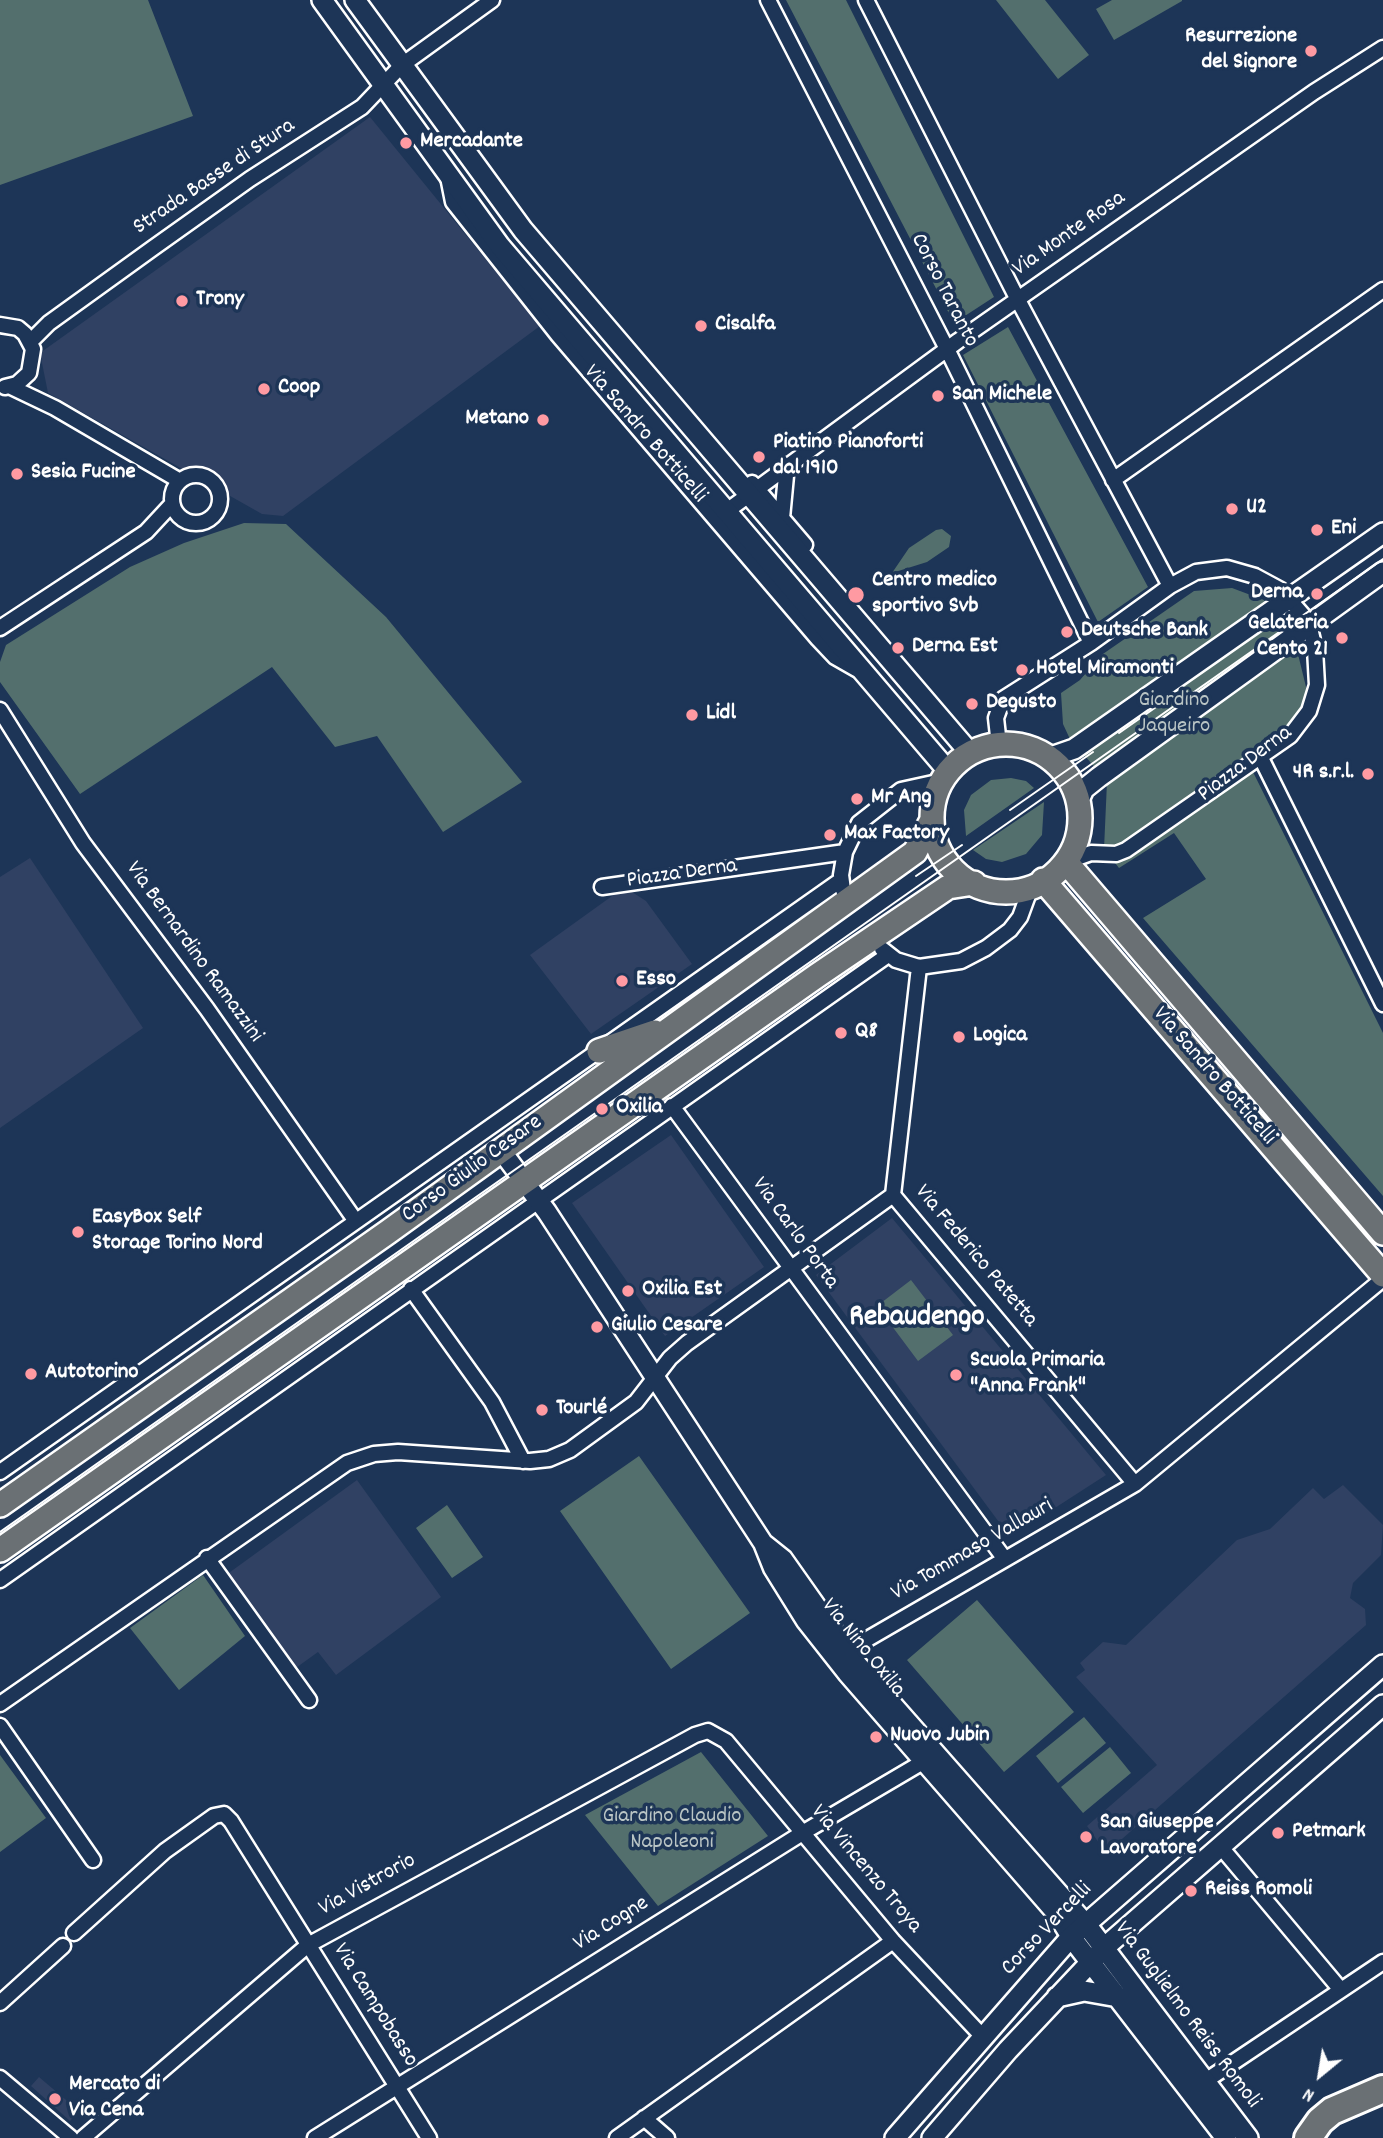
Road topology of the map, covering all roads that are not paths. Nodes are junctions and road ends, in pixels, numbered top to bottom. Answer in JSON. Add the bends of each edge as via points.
{"nodes":[{"id":1,"x":322,"y":0,"type":"edge"},
{"id":2,"x":355,"y":0,"type":"edge"},
{"id":3,"x":492,"y":0,"type":"edge"},
{"id":4,"x":768,"y":0,"type":"edge"},
{"id":5,"x":866,"y":0,"type":"edge"},
{"id":6,"x":1383,"y":48,"type":"edge"},
{"id":7,"x":402,"y":65,"type":"junction"},
{"id":8,"x":384,"y":86,"type":"junction"},
{"id":9,"x":1383,"y":290,"type":"edge"},
{"id":10,"x":1018,"y":300,"type":"junction"},
{"id":11,"x":48,"y":323,"type":"junction"},
{"id":12,"x":0,"y":325,"type":"edge"},
{"id":13,"x":18,"y":328,"type":"junction"},
{"id":14,"x":31,"y":341,"type":"junction"},
{"id":15,"x":947,"y":349,"type":"junction"},
{"id":16,"x":29,"y":373,"type":"junction"},
{"id":17,"x":4,"y":386,"type":"edge"},
{"id":18,"x":48,"y":404,"type":"junction"},
{"id":19,"x":787,"y":465,"type":"junction"},
{"id":20,"x":1112,"y":480,"type":"junction"},
{"id":21,"x":180,"y":481,"type":"junction"},
{"id":22,"x":752,"y":491,"type":"junction"},
{"id":23,"x":172,"y":505,"type":"junction"},
{"id":24,"x":721,"y":515,"type":"junction"},
{"id":25,"x":782,"y":518,"type":"junction"},
{"id":26,"x":184,"y":519,"type":"junction"},
{"id":27,"x":146,"y":532,"type":"junction"},
{"id":28,"x":1383,"y":533,"type":"edge"},
{"id":29,"x":1383,"y":572,"type":"edge"},
{"id":30,"x":1170,"y":586,"type":"junction"},
{"id":31,"x":1291,"y":598,"type":"junction"},
{"id":32,"x":0,"y":628,"type":"edge"},
{"id":33,"x":1310,"y":628,"type":"junction"},
{"id":34,"x":1091,"y":643,"type":"junction"},
{"id":35,"x":888,"y":661,"type":"junction"},
{"id":36,"x":0,"y":710,"type":"edge"},
{"id":37,"x":999,"y":745,"type":"junction"},
{"id":38,"x":970,"y":752,"type":"junction"},
{"id":39,"x":1048,"y":758,"type":"junction"},
{"id":40,"x":1261,"y":758,"type":"junction"},
{"id":41,"x":945,"y":776,"type":"junction"},
{"id":42,"x":1078,"y":802,"type":"junction"},
{"id":43,"x":932,"y":820,"type":"junction"},
{"id":44,"x":845,"y":852,"type":"junction"},
{"id":45,"x":1066,"y":862,"type":"junction"},
{"id":46,"x":974,"y":883,"type":"junction"},
{"id":47,"x":1037,"y":884,"type":"junction"},
{"id":48,"x":602,"y":887,"type":"dead end"},
{"id":49,"x":844,"y":890,"type":"junction"},
{"id":50,"x":813,"y":925,"type":"junction"},
{"id":51,"x":771,"y":930,"type":"junction"},
{"id":52,"x":873,"y":937,"type":"junction"},
{"id":53,"x":888,"y":955,"type":"junction"},
{"id":54,"x":919,"y":967,"type":"junction"},
{"id":55,"x":1378,"y":980,"type":"edge"},
{"id":56,"x":1383,"y":1004,"type":"edge"},
{"id":57,"x":668,"y":1028,"type":"junction"},
{"id":58,"x":599,"y":1051,"type":"junction"},
{"id":59,"x":672,"y":1106,"type":"junction"},
{"id":60,"x":486,"y":1131,"type":"junction"},
{"id":61,"x":500,"y":1149,"type":"junction"},
{"id":62,"x":531,"y":1191,"type":"junction"},
{"id":63,"x":893,"y":1195,"type":"junction"},
{"id":64,"x":355,"y":1220,"type":"junction"},
{"id":65,"x":1383,"y":1233,"type":"edge"},
{"id":66,"x":791,"y":1269,"type":"junction"},
{"id":67,"x":1383,"y":1277,"type":"edge"},
{"id":68,"x":411,"y":1289,"type":"junction"},
{"id":69,"x":386,"y":1307,"type":"junction"},
{"id":70,"x":332,"y":1316,"type":"junction"},
{"id":71,"x":656,"y":1379,"type":"junction"},
{"id":72,"x":523,"y":1461,"type":"junction"},
{"id":73,"x":0,"y":1472,"type":"edge"},
{"id":74,"x":1135,"y":1484,"type":"junction"},
{"id":75,"x":0,"y":1505,"type":"edge"},
{"id":76,"x":0,"y":1550,"type":"edge"},
{"id":77,"x":207,"y":1558,"type":"junction"},
{"id":78,"x":1004,"y":1558,"type":"junction"},
{"id":79,"x":0,"y":1580,"type":"edge"},
{"id":80,"x":841,"y":1655,"type":"junction"},
{"id":81,"x":1383,"y":1665,"type":"edge"},
{"id":82,"x":309,"y":1700,"type":"dead end"},
{"id":83,"x":0,"y":1704,"type":"edge"},
{"id":84,"x":1383,"y":1705,"type":"edge"},
{"id":85,"x":0,"y":1726,"type":"edge"},
{"id":86,"x":713,"y":1731,"type":"joint"},
{"id":87,"x":930,"y":1758,"type":"junction"},
{"id":88,"x":804,"y":1832,"type":"junction"},
{"id":89,"x":1220,"y":1846,"type":"junction"},
{"id":90,"x":93,"y":1860,"type":"dead end"},
{"id":91,"x":1086,"y":1923,"type":"junction"},
{"id":92,"x":74,"y":1933,"type":"dead end"},
{"id":93,"x":1071,"y":1937,"type":"junction"},
{"id":94,"x":893,"y":1941,"type":"junction"},
{"id":95,"x":309,"y":1945,"type":"junction"},
{"id":96,"x":64,"y":1946,"type":"dead end"},
{"id":97,"x":1098,"y":1954,"type":"junction"},
{"id":98,"x":1383,"y":1962,"type":"edge"},
{"id":99,"x":1341,"y":1990,"type":"junction"},
{"id":100,"x":1057,"y":1997,"type":"junction"},
{"id":101,"x":1118,"y":1997,"type":"junction"},
{"id":102,"x":0,"y":2003,"type":"edge"},
{"id":103,"x":983,"y":2037,"type":"junction"},
{"id":104,"x":0,"y":2078,"type":"edge"},
{"id":105,"x":396,"y":2085,"type":"junction"},
{"id":106,"x":1198,"y":2086,"type":"junction"},
{"id":107,"x":1383,"y":2089,"type":"edge"},
{"id":108,"x":644,"y":2118,"type":"junction"},
{"id":109,"x":71,"y":2138,"type":"edge"},
{"id":110,"x":83,"y":2138,"type":"edge"},
{"id":111,"x":315,"y":2138,"type":"edge"},
{"id":112,"x":429,"y":2138,"type":"edge"},
{"id":113,"x":617,"y":2138,"type":"edge"},
{"id":114,"x":667,"y":2138,"type":"edge"},
{"id":115,"x":895,"y":2138,"type":"edge"},
{"id":116,"x":932,"y":2138,"type":"edge"},
{"id":117,"x":1226,"y":2138,"type":"edge"},
{"id":118,"x":1248,"y":2138,"type":"edge"},
{"id":119,"x":1308,"y":2138,"type":"edge"}],
"edges":[{"from":1,"to":8,"type":"main road","name":"Via Sandro Botticelli"},
{"from":2,"to":7,"type":"main road","name":"Via Sandro Botticelli"},
{"from":3,"to":7,"type":"street","name":"Strada Basse di Stura"},
{"from":4,"to":15,"type":"street","name":"Corso Taranto"},
{"from":5,"to":10,"type":"street"},
{"from":6,"to":10,"type":"street","name":"Via Monte Rosa"},
{"from":7,"to":8,"type":"street","name":"Strada Basse di Stura"},
{"from":7,"to":22,"type":"main road","name":"Via Sandro Botticelli","via":[[523,230]]},
{"from":8,"to":11,"type":"street","name":"Strada Basse di Stura","via":[[362,107],[250,179]]},
{"from":8,"to":24,"type":"main road","name":"Via Sandro Botticelli","via":[[500,247]]},
{"from":9,"to":20,"type":"street"},
{"from":10,"to":15,"type":"street","name":"Via Monte Rosa"},
{"from":10,"to":20,"type":"street"},
{"from":11,"to":13,"type":"street","name":"Strada Basse di Stura"},
{"from":11,"to":14,"type":"street","name":"Strada Basse di Stura"},
{"from":12,"to":13,"type":"street","name":"Strada Basse di Stura"},
{"from":13,"to":14,"type":"street"},
{"from":14,"to":16,"type":"street","via":[[34,357]]},
{"from":15,"to":19,"type":"street","name":"Via Monte Rosa"},
{"from":15,"to":34,"type":"street","name":"Corso Taranto"},
{"from":16,"to":17,"type":"street"},
{"from":16,"to":18,"type":"street"},
{"from":17,"to":18,"type":"street"},
{"from":18,"to":21,"type":"street"},
{"from":19,"to":22,"type":"street","name":"Via Monte Rosa"},
{"from":19,"to":25,"type":"street"},
{"from":20,"to":30,"type":"street"},
{"from":21,"to":23,"type":"street"},
{"from":21,"to":26,"type":"street","via":[[202,476],[213,482],[219,494],[219,506],[211,518],[198,523]]},
{"from":22,"to":24,"type":"street","name":"Via Monte Rosa"},
{"from":22,"to":25,"type":"street","name":"Via Sandro Botticelli"},
{"from":22,"to":35,"type":"main road","name":"Via Sandro Botticelli"},
{"from":23,"to":26,"type":"street"},
{"from":23,"to":27,"type":"street"},
{"from":24,"to":41,"type":"main road","name":"Via Sandro Botticelli","via":[[865,675]]},
{"from":25,"to":35,"type":"street","name":"Via Sandro Botticelli","via":[[880,634]]},
{"from":26,"to":27,"type":"street"},
{"from":27,"to":32,"type":"street"},
{"from":28,"to":31,"type":"main road"},
{"from":29,"to":33,"type":"main road"},
{"from":30,"to":31,"type":"street","name":"Piazza Derna","via":[[1204,569],[1227,568],[1271,583]]},
{"from":30,"to":34,"type":"street","name":"Piazza Derna"},
{"from":31,"to":33,"type":"street","name":"Piazza Derna"},
{"from":31,"to":39,"type":"main road","via":[[1074,749]]},
{"from":33,"to":40,"type":"street","name":"Piazza Derna","via":[[1318,674],[1313,703],[1298,727]]},
{"from":33,"to":42,"type":"main road","via":[[1099,777],[1084,789]]},
{"from":34,"to":37,"type":"street","name":"Piazza Derna","via":[[1003,699],[996,718]]},
{"from":35,"to":38,"type":"main road","name":"Via Sandro Botticelli"},
{"from":36,"to":64,"type":"street","name":"Via Bernardino Ramazzini","via":[[83,843]]},
{"from":37,"to":38,"type":"main road"},
{"from":37,"to":39,"type":"main road","via":[[1022,746]]},
{"from":38,"to":41,"type":"main road"},
{"from":39,"to":42,"type":"main road","via":[[1071,781]]},
{"from":40,"to":45,"type":"street","name":"Piazza Derna","via":[[1126,850],[1091,853]]},
{"from":40,"to":55,"type":"street"},
{"from":41,"to":43,"type":"main road"},
{"from":41,"to":44,"type":"street","via":[[891,796],[855,828]]},
{"from":42,"to":45,"type":"main road","via":[[1079,831]]},
{"from":43,"to":46,"type":"main road","via":[[934,838],[946,861]]},
{"from":43,"to":49,"type":"main road","name":"Corso Giulio Cesare","via":[[915,852]]},
{"from":44,"to":48,"type":"street","name":"Piazza Derna"},
{"from":44,"to":49,"type":"street"},
{"from":45,"to":47,"type":"main road","name":"Piazza Derna"},
{"from":45,"to":65,"type":"main road","name":"Via Sandro Botticelli"},
{"from":46,"to":47,"type":"main road","via":[[1005,891]]},
{"from":46,"to":52,"type":"main road","name":"Corso Giulio Cesare","via":[[948,887]]},
{"from":47,"to":54,"type":"street","name":"Piazza Derna","via":[[1020,917],[1002,937],[961,961]]},
{"from":47,"to":67,"type":"main road","name":"Via Sandro Botticelli"},
{"from":49,"to":50,"type":"main road","name":"Corso Giulio Cesare"},
{"from":49,"to":51,"type":"street","name":"Corso Giulio Cesare"},
{"from":50,"to":51,"type":"street"},
{"from":50,"to":57,"type":"main road","name":"Corso Giulio Cesare"},
{"from":51,"to":58,"type":"street","name":"Corso Giulio Cesare"},
{"from":52,"to":53,"type":"street","name":"Piazza Derna"},
{"from":52,"to":62,"type":"main road","name":"Corso Giulio Cesare"},
{"from":53,"to":54,"type":"street","name":"Piazza Derna"},
{"from":53,"to":59,"type":"street","name":"Corso Giulio Cesare"},
{"from":54,"to":63,"type":"street"},
{"from":55,"to":56,"type":"street"},
{"from":57,"to":58,"type":"main road"},
{"from":57,"to":61,"type":"main road","name":"Corso Giulio Cesare"},
{"from":58,"to":60,"type":"street","name":"Corso Giulio Cesare"},
{"from":59,"to":62,"type":"street","name":"Corso Giulio Cesare"},
{"from":59,"to":66,"type":"street","name":"Via Carlo Porta"},
{"from":60,"to":61,"type":"street","name":"Via Nino Oxilia"},
{"from":60,"to":64,"type":"street","name":"Corso Giulio Cesare"},
{"from":61,"to":62,"type":"street","name":"Via Nino Oxilia"},
{"from":61,"to":75,"type":"main road","name":"Corso Giulio Cesare"},
{"from":62,"to":68,"type":"street","name":"Corso Giulio Cesare"},
{"from":62,"to":70,"type":"main road","name":"Corso Giulio Cesare"},
{"from":62,"to":71,"type":"street","name":"Via Nino Oxilia"},
{"from":63,"to":66,"type":"street","name":"Via Federico Patetta"},
{"from":63,"to":74,"type":"street","name":"Via Federico Patetta"},
{"from":64,"to":73,"type":"street","name":"Corso Giulio Cesare"},
{"from":66,"to":71,"type":"street","name":"Via Federico Patetta","via":[[687,1343]]},
{"from":66,"to":78,"type":"street","name":"Via Carlo Porta"},
{"from":67,"to":74,"type":"street","name":"Via Sandro Botticelli"},
{"from":68,"to":69,"type":"street","name":"Corso Giulio Cesare"},
{"from":68,"to":72,"type":"street","via":[[492,1402]]},
{"from":69,"to":70,"type":"street","name":"Corso Giulio Cesare"},
{"from":69,"to":79,"type":"street","name":"Corso Giulio Cesare"},
{"from":70,"to":76,"type":"main road","name":"Corso Giulio Cesare"},
{"from":71,"to":72,"type":"street","name":"Via Federico Patetta","via":[[632,1406],[570,1450],[549,1459]]},
{"from":71,"to":80,"type":"street","name":"Via Nino Oxilia","via":[[763,1543],[773,1569]]},
{"from":72,"to":77,"type":"street","name":"Via Federico Patetta","via":[[412,1452],[368,1456],[329,1474]]},
{"from":74,"to":78,"type":"street","name":"Via Tommaso Vallauri"},
{"from":77,"to":82,"type":"street"},
{"from":77,"to":83,"type":"street","name":"Via Federico Patetta"},
{"from":78,"to":80,"type":"street","name":"Via Tommaso Vallauri"},
{"from":80,"to":87,"type":"street","name":"Via Nino Oxilia"},
{"from":81,"to":91,"type":"main road","name":"Corso Vercelli"},
{"from":84,"to":89,"type":"main road"},
{"from":85,"to":90,"type":"street"},
{"from":86,"to":88,"type":"street","name":"Via Vincenzo Troya"},
{"from":86,"to":95,"type":"street","name":"Via Vistrorio","via":[[695,1735]]},
{"from":87,"to":88,"type":"street","name":"Via Cogne"},
{"from":87,"to":91,"type":"street","name":"Via Nino Oxilia"},
{"from":87,"to":93,"type":"street","name":"Via Nino Oxilia"},
{"from":88,"to":94,"type":"street","name":"Via Vincenzo Troya"},
{"from":88,"to":105,"type":"street","name":"Via Cogne"},
{"from":89,"to":97,"type":"main road"},
{"from":89,"to":99,"type":"street"},
{"from":91,"to":93,"type":"main road","name":"Corso Vercelli"},
{"from":91,"to":97,"type":"main road","name":"Via Guglielmo Reiss Romoli"},
{"from":92,"to":95,"type":"street","name":"Via Campobasso","via":[[152,1862],[220,1814],[231,1821]]},
{"from":93,"to":97,"type":"main road","name":"Via Guglielmo Reiss Romoli"},
{"from":93,"to":103,"type":"main road","name":"Corso Vercelli"},
{"from":94,"to":103,"type":"street","name":"Via Vincenzo Troya"},
{"from":94,"to":108,"type":"street"},
{"from":95,"to":105,"type":"street","name":"Via Campobasso"},
{"from":95,"to":110,"type":"street","name":"Via Vistrorio"},
{"from":96,"to":102,"type":"street"},
{"from":97,"to":100,"type":"main road"},
{"from":97,"to":101,"type":"main road","name":"Via Guglielmo Reiss Romoli"},
{"from":97,"to":106,"type":"main road","name":"Via Guglielmo Reiss Romoli"},
{"from":98,"to":99,"type":"street"},
{"from":99,"to":106,"type":"street"},
{"from":100,"to":101,"type":"main road","via":[[1084,1990]]},
{"from":100,"to":116,"type":"main road"},
{"from":101,"to":106,"type":"main road","name":"Via Guglielmo Reiss Romoli"},
{"from":103,"to":115,"type":"main road","name":"Corso Vercelli"},
{"from":104,"to":109,"type":"street"},
{"from":105,"to":111,"type":"street","name":"Via Cogne"},
{"from":105,"to":112,"type":"street","name":"Via Campobasso"},
{"from":106,"to":117,"type":"main road","name":"Via Guglielmo Reiss Romoli"},
{"from":106,"to":118,"type":"main road","name":"Via Guglielmo Reiss Romoli"},
{"from":107,"to":119,"type":"highway","via":[[1332,2111]]},
{"from":108,"to":113,"type":"street"},
{"from":108,"to":114,"type":"street"}]}
